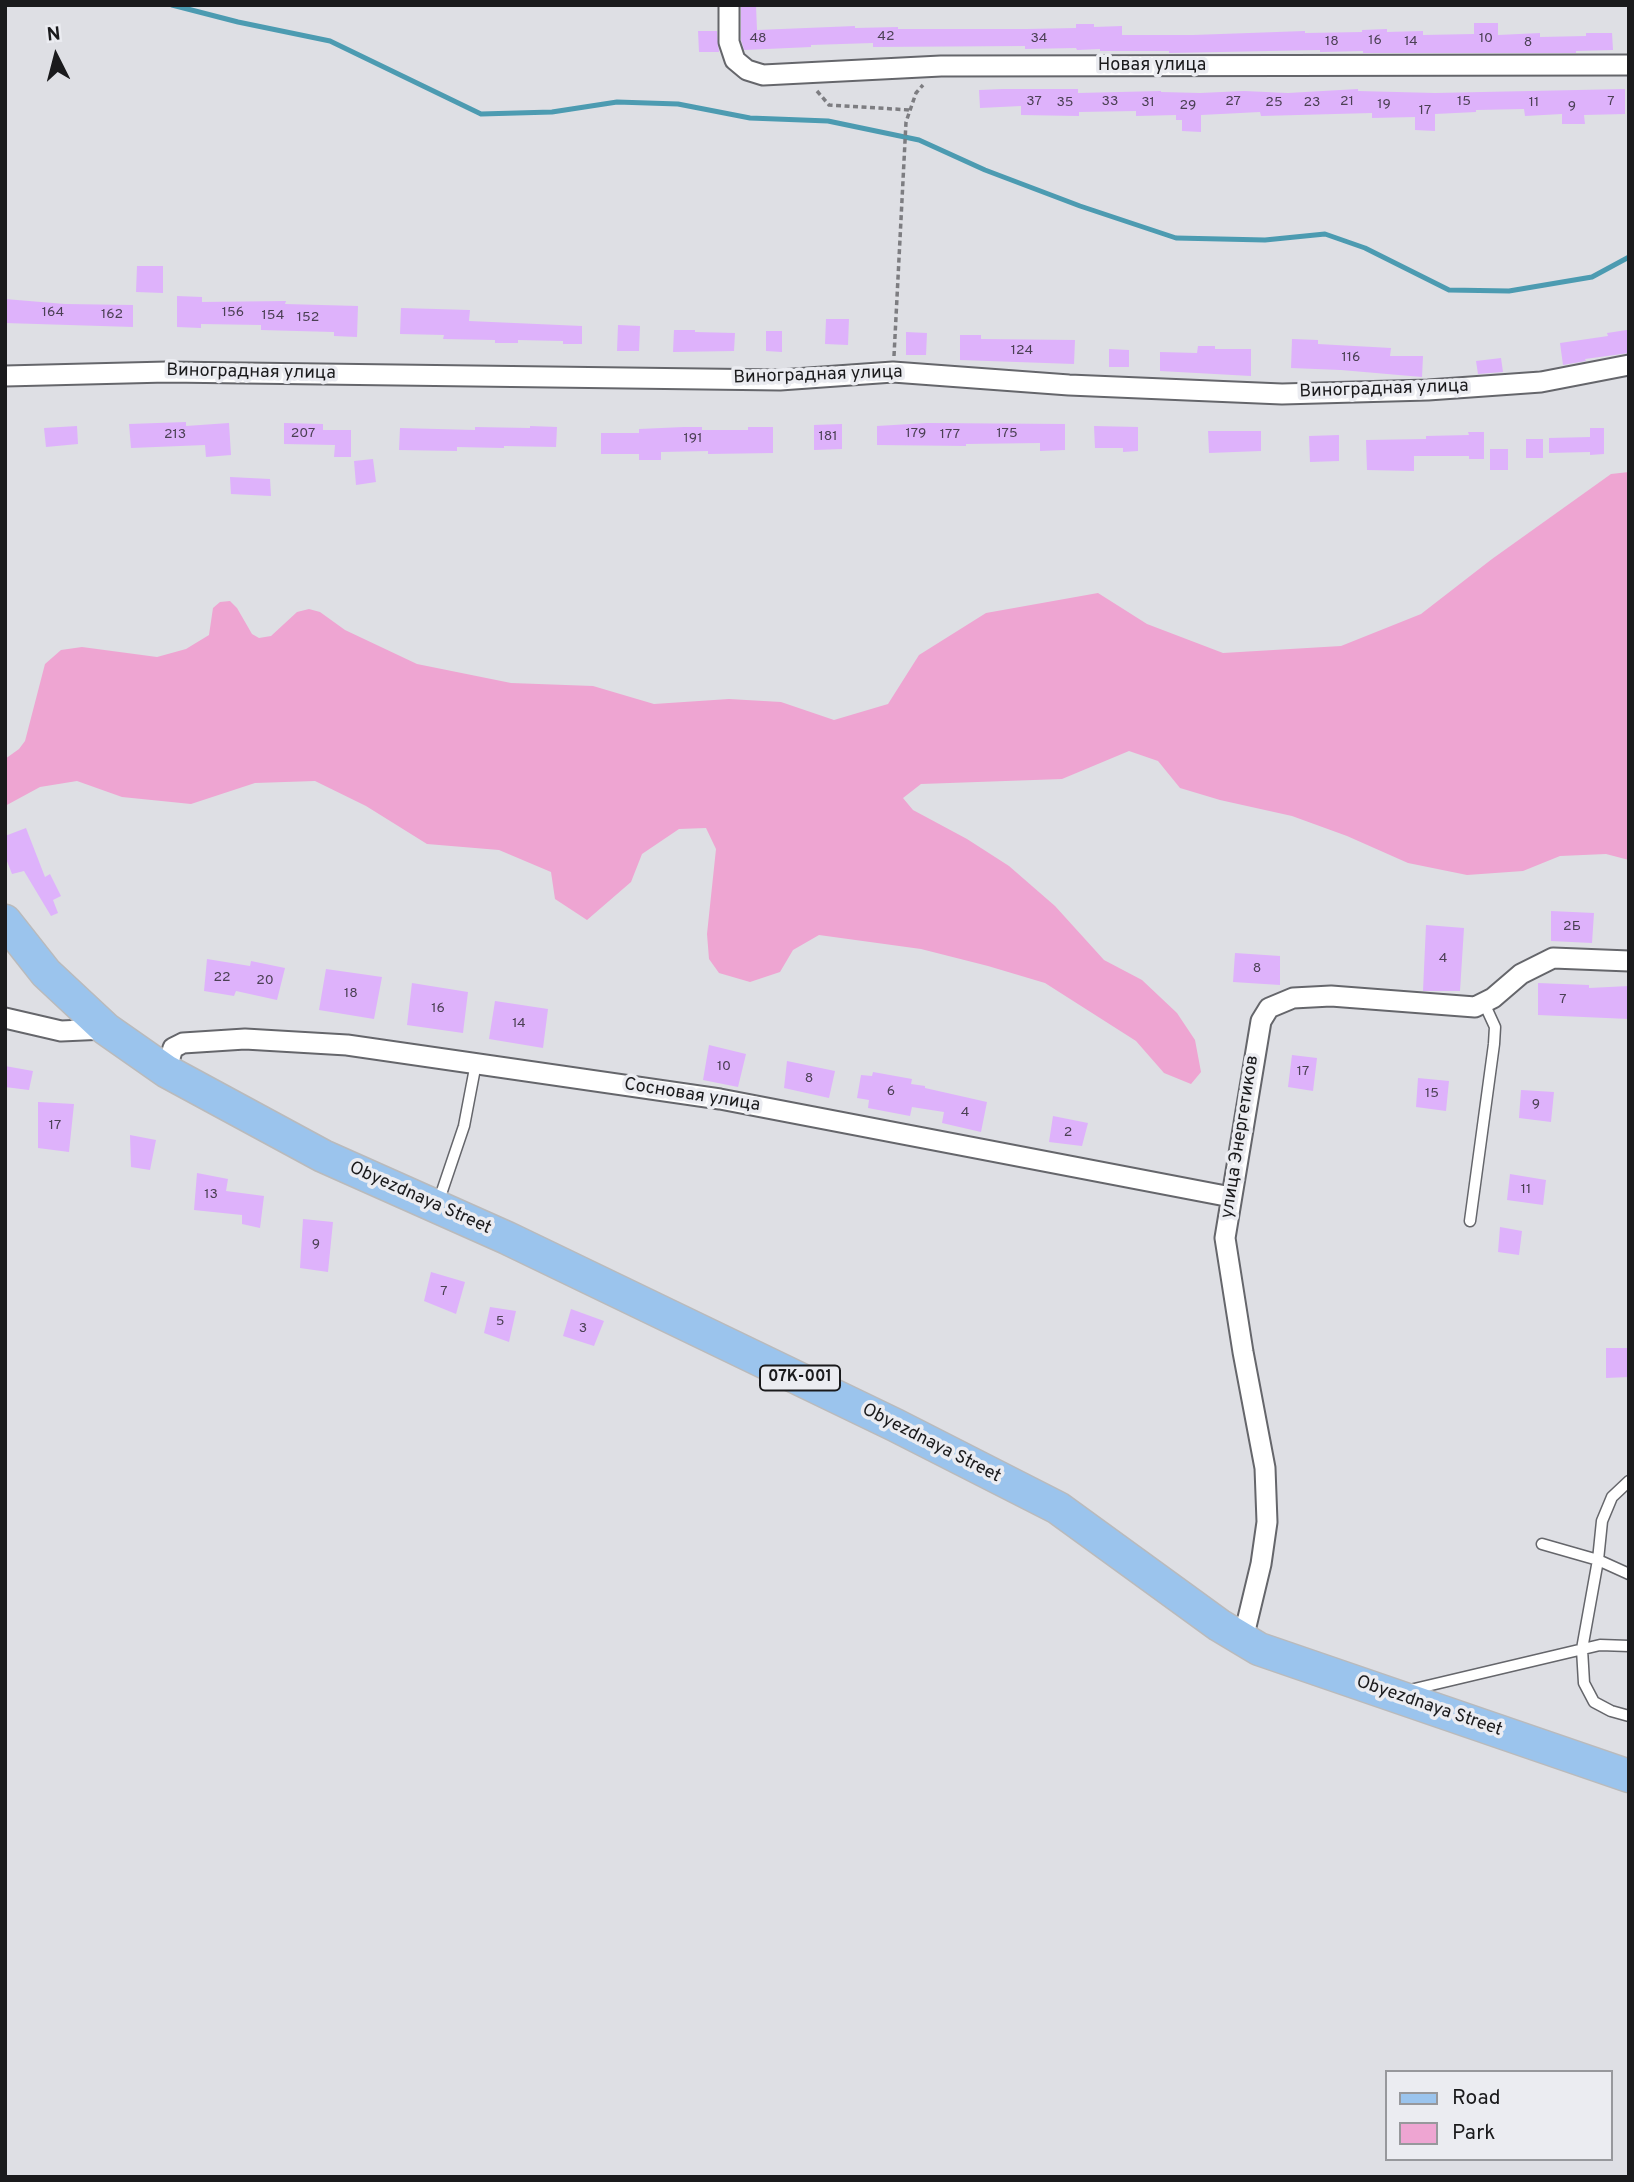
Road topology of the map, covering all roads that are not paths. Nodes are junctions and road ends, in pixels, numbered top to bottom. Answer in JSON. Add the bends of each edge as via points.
{"nodes":[{"id":1,"x":729,"y":5,"type":"edge"},
{"id":2,"x":1629,"y":65,"type":"edge"},
{"id":3,"x":1629,"y":365,"type":"edge"},
{"id":4,"x":5,"y":376,"type":"edge"},
{"id":5,"x":5,"y":921,"type":"edge"},
{"id":6,"x":1629,"y":961,"type":"edge"},
{"id":7,"x":1484,"y":1003,"type":"junction"},
{"id":8,"x":5,"y":1017,"type":"edge"},
{"id":9,"x":106,"y":1029,"type":"junction"},
{"id":10,"x":476,"y":1063,"type":"junction"},
{"id":11,"x":166,"y":1071,"type":"junction"},
{"id":12,"x":1231,"y":1197,"type":"junction"},
{"id":13,"x":436,"y":1206,"type":"junction"},
{"id":14,"x":1470,"y":1221,"type":"dead end"},
{"id":15,"x":1629,"y":1481,"type":"edge"},
{"id":16,"x":1542,"y":1544,"type":"dead end"},
{"id":17,"x":1598,"y":1560,"type":"junction"},
{"id":18,"x":1629,"y":1574,"type":"edge"},
{"id":19,"x":1242,"y":1639,"type":"junction"},
{"id":20,"x":1629,"y":1646,"type":"edge"},
{"id":21,"x":1582,"y":1649,"type":"junction"},
{"id":22,"x":1392,"y":1694,"type":"junction"},
{"id":23,"x":1629,"y":1716,"type":"edge"},
{"id":24,"x":1625,"y":1771,"type":"edge"}],
"edges":[{"from":1,"to":2,"type":"street","name":"Новая улица","via":[[729,42],[735,60],[763,75],[941,66]]},
{"from":3,"to":4,"type":"street","name":"Виноградная улица","via":[[1541,382],[1282,394],[893,372],[780,380],[167,372]]},
{"from":5,"to":9,"type":"main road","name":"Obyezdnaya Street","number":"07К-001","via":[[46,973]]},
{"from":6,"to":7,"type":"street","via":[[1553,958],[1521,974]]},
{"from":7,"to":12,"type":"street","name":"улица Энергетиков","via":[[1475,1007],[1331,996],[1293,998],[1269,1008],[1261,1021]]},
{"from":7,"to":14,"type":"lane","via":[[1494,1027],[1494,1044]]},
{"from":8,"to":9,"type":"street","via":[[61,1031]]},
{"from":9,"to":11,"type":"main road","name":"Obyezdnaya Street","number":"07К-001"},
{"from":10,"to":11,"type":"street","name":"Сосновая улица","via":[[347,1045],[245,1039],[183,1042],[173,1048]]},
{"from":10,"to":12,"type":"street","name":"Сосновая улица","via":[[720,1099]]},
{"from":10,"to":13,"type":"lane","via":[[464,1126]]},
{"from":11,"to":13,"type":"main road","name":"Obyezdnaya Street","number":"07К-001","via":[[323,1156]]},
{"from":12,"to":19,"type":"street","name":"улица Энергетиков","via":[[1225,1238],[1265,1468],[1267,1522]]},
{"from":13,"to":19,"type":"main road","name":"Obyezdnaya Street","number":"07К-001","via":[[895,1424],[1059,1508]]},
{"from":15,"to":17,"type":"lane","via":[[1612,1497],[1602,1521]]},
{"from":16,"to":17,"type":"lane"},
{"from":17,"to":18,"type":"lane"},
{"from":17,"to":21,"type":"lane"},
{"from":19,"to":22,"type":"main road","name":"Obyezdnaya Street","number":"07К-001","via":[[1259,1649]]},
{"from":20,"to":21,"type":"lane"},
{"from":21,"to":22,"type":"lane"},
{"from":21,"to":23,"type":"lane","via":[[1584,1684],[1594,1702]]},
{"from":22,"to":24,"type":"main road","name":"Obyezdnaya Street","number":"07К-001"}]}
